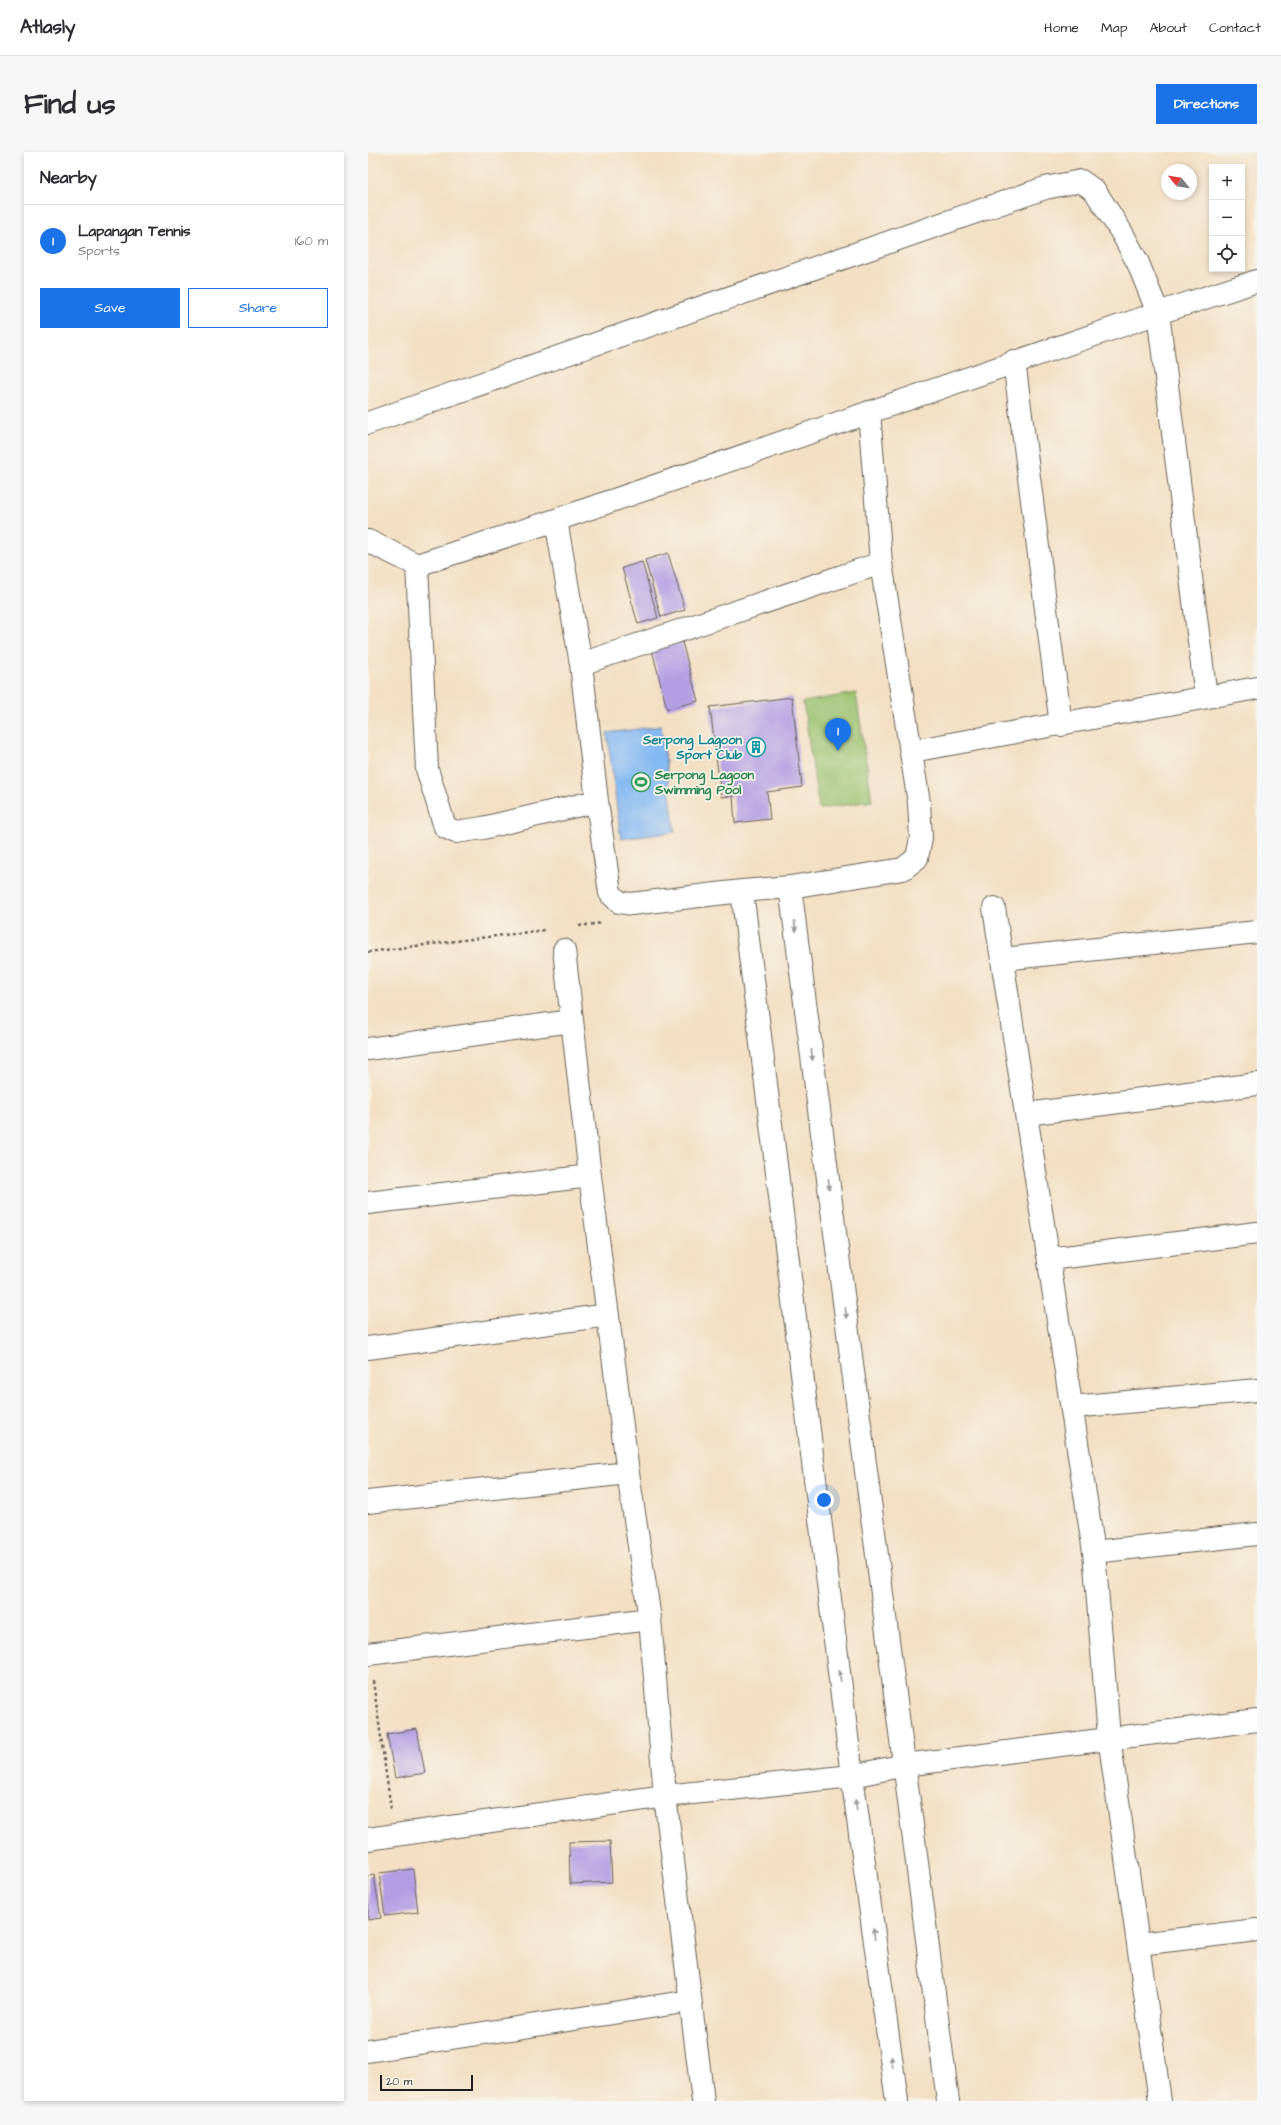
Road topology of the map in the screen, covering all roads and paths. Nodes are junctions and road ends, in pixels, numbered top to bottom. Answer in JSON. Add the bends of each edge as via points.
{"nodes":[{"id":1,"x":1257,"y":281,"type":"edge"},
{"id":2,"x":1158,"y":313,"type":"junction"},
{"id":3,"x":1014,"y":361,"type":"junction"},
{"id":4,"x":869,"y":412,"type":"junction"},
{"id":5,"x":368,"y":423,"type":"edge"},
{"id":6,"x":556,"y":520,"type":"junction"},
{"id":7,"x":368,"y":541,"type":"edge"},
{"id":8,"x":881,"y":563,"type":"junction"},
{"id":9,"x":417,"y":565,"type":"junction"},
{"id":10,"x":581,"y":664,"type":"junction"},
{"id":11,"x":1257,"y":688,"type":"edge"},
{"id":12,"x":1206,"y":697,"type":"junction"},
{"id":13,"x":1061,"y":725,"type":"junction"},
{"id":14,"x":912,"y":751,"type":"junction"},
{"id":15,"x":597,"y":801,"type":"junction"},
{"id":16,"x":790,"y":887,"type":"junction"},
{"id":17,"x":742,"y":891,"type":"junction"},
{"id":18,"x":994,"y":908,"type":"dead end"},
{"id":19,"x":608,"y":922,"type":"dead end"},
{"id":20,"x":577,"y":926,"type":"dead end"},
{"id":21,"x":546,"y":930,"type":"dead end"},
{"id":22,"x":1257,"y":932,"type":"edge"},
{"id":23,"x":564,"y":950,"type":"dead end"},
{"id":24,"x":368,"y":952,"type":"edge"},
{"id":25,"x":1003,"y":959,"type":"junction"},
{"id":26,"x":572,"y":1021,"type":"junction"},
{"id":27,"x":368,"y":1049,"type":"edge"},
{"id":28,"x":1257,"y":1084,"type":"edge"},
{"id":29,"x":1027,"y":1114,"type":"junction"},
{"id":30,"x":590,"y":1176,"type":"junction"},
{"id":31,"x":368,"y":1203,"type":"edge"},
{"id":32,"x":1257,"y":1233,"type":"edge"},
{"id":33,"x":1049,"y":1260,"type":"junction"},
{"id":34,"x":608,"y":1315,"type":"junction"},
{"id":35,"x":368,"y":1348,"type":"edge"},
{"id":36,"x":1257,"y":1390,"type":"edge"},
{"id":37,"x":1072,"y":1407,"type":"junction"},
{"id":38,"x":628,"y":1473,"type":"junction"},
{"id":39,"x":368,"y":1502,"type":"edge"},
{"id":40,"x":1257,"y":1534,"type":"edge"},
{"id":41,"x":1094,"y":1552,"type":"junction"},
{"id":42,"x":650,"y":1619,"type":"junction"},
{"id":43,"x":368,"y":1654,"type":"edge"},
{"id":44,"x":1257,"y":1720,"type":"edge"},
{"id":45,"x":1109,"y":1737,"type":"junction"},
{"id":46,"x":905,"y":1765,"type":"junction"},
{"id":47,"x":852,"y":1776,"type":"junction"},
{"id":48,"x":665,"y":1796,"type":"junction"},
{"id":49,"x":395,"y":1835,"type":"junction"},
{"id":50,"x":368,"y":1840,"type":"edge"},
{"id":51,"x":1257,"y":1930,"type":"edge"},
{"id":52,"x":1139,"y":1944,"type":"junction"},
{"id":53,"x":690,"y":2001,"type":"junction"},
{"id":54,"x":368,"y":2051,"type":"edge"},
{"id":55,"x":703,"y":2101,"type":"edge"},
{"id":56,"x":897,"y":2101,"type":"edge"},
{"id":57,"x":948,"y":2101,"type":"edge"},
{"id":58,"x":1160,"y":2101,"type":"edge"}],
"edges":[{"from":1,"to":2,"type":"street"},
{"from":2,"to":3,"type":"street"},
{"from":2,"to":5,"type":"street","via":[[1138,263],[1122,233],[1095,191],[1080,181],[1045,188]]},
{"from":2,"to":12,"type":"street"},
{"from":3,"to":4,"type":"street"},
{"from":3,"to":13,"type":"street"},
{"from":4,"to":6,"type":"street"},
{"from":4,"to":8,"type":"street"},
{"from":6,"to":9,"type":"street"},
{"from":6,"to":10,"type":"street"},
{"from":7,"to":9,"type":"street"},
{"from":8,"to":10,"type":"street"},
{"from":8,"to":14,"type":"street"},
{"from":9,"to":15,"type":"street","via":[[427,769],[445,827],[456,832],[483,828]]},
{"from":10,"to":15,"type":"street"},
{"from":11,"to":12,"type":"street"},
{"from":12,"to":13,"type":"street"},
{"from":13,"to":14,"type":"street"},
{"from":14,"to":16,"type":"street","via":[[921,838],[917,858],[903,869],[891,872]]},
{"from":15,"to":17,"type":"street","via":[[610,893],[619,902],[631,904]]},
{"from":16,"to":17,"type":"street"},
{"from":16,"to":46,"type":"street","one_way":true},
{"from":47,"to":17,"type":"street","one_way":true},
{"from":18,"to":25,"type":"street"},
{"from":19,"to":20,"type":"path"},
{"from":21,"to":24,"type":"path"},
{"from":22,"to":25,"type":"street"},
{"from":23,"to":26,"type":"street"},
{"from":25,"to":29,"type":"street"},
{"from":26,"to":27,"type":"street"},
{"from":26,"to":30,"type":"street"},
{"from":28,"to":29,"type":"street"},
{"from":29,"to":33,"type":"street"},
{"from":30,"to":31,"type":"street"},
{"from":30,"to":34,"type":"street"},
{"from":32,"to":33,"type":"street"},
{"from":33,"to":37,"type":"street"},
{"from":34,"to":35,"type":"street"},
{"from":34,"to":38,"type":"street"},
{"from":36,"to":37,"type":"street"},
{"from":37,"to":41,"type":"street"},
{"from":38,"to":39,"type":"street"},
{"from":38,"to":42,"type":"street"},
{"from":40,"to":41,"type":"street"},
{"from":41,"to":45,"type":"street"},
{"from":42,"to":43,"type":"street"},
{"from":42,"to":48,"type":"street"},
{"from":43,"to":49,"type":"path"},
{"from":44,"to":45,"type":"street"},
{"from":45,"to":46,"type":"street"},
{"from":45,"to":52,"type":"street"},
{"from":46,"to":47,"type":"street"},
{"from":46,"to":57,"type":"street"},
{"from":47,"to":48,"type":"street"},
{"from":56,"to":47,"type":"street","one_way":true},
{"from":48,"to":49,"type":"street"},
{"from":48,"to":53,"type":"street"},
{"from":49,"to":50,"type":"street"},
{"from":51,"to":52,"type":"street"},
{"from":52,"to":58,"type":"street"},
{"from":53,"to":54,"type":"street"},
{"from":53,"to":55,"type":"street"}]}
